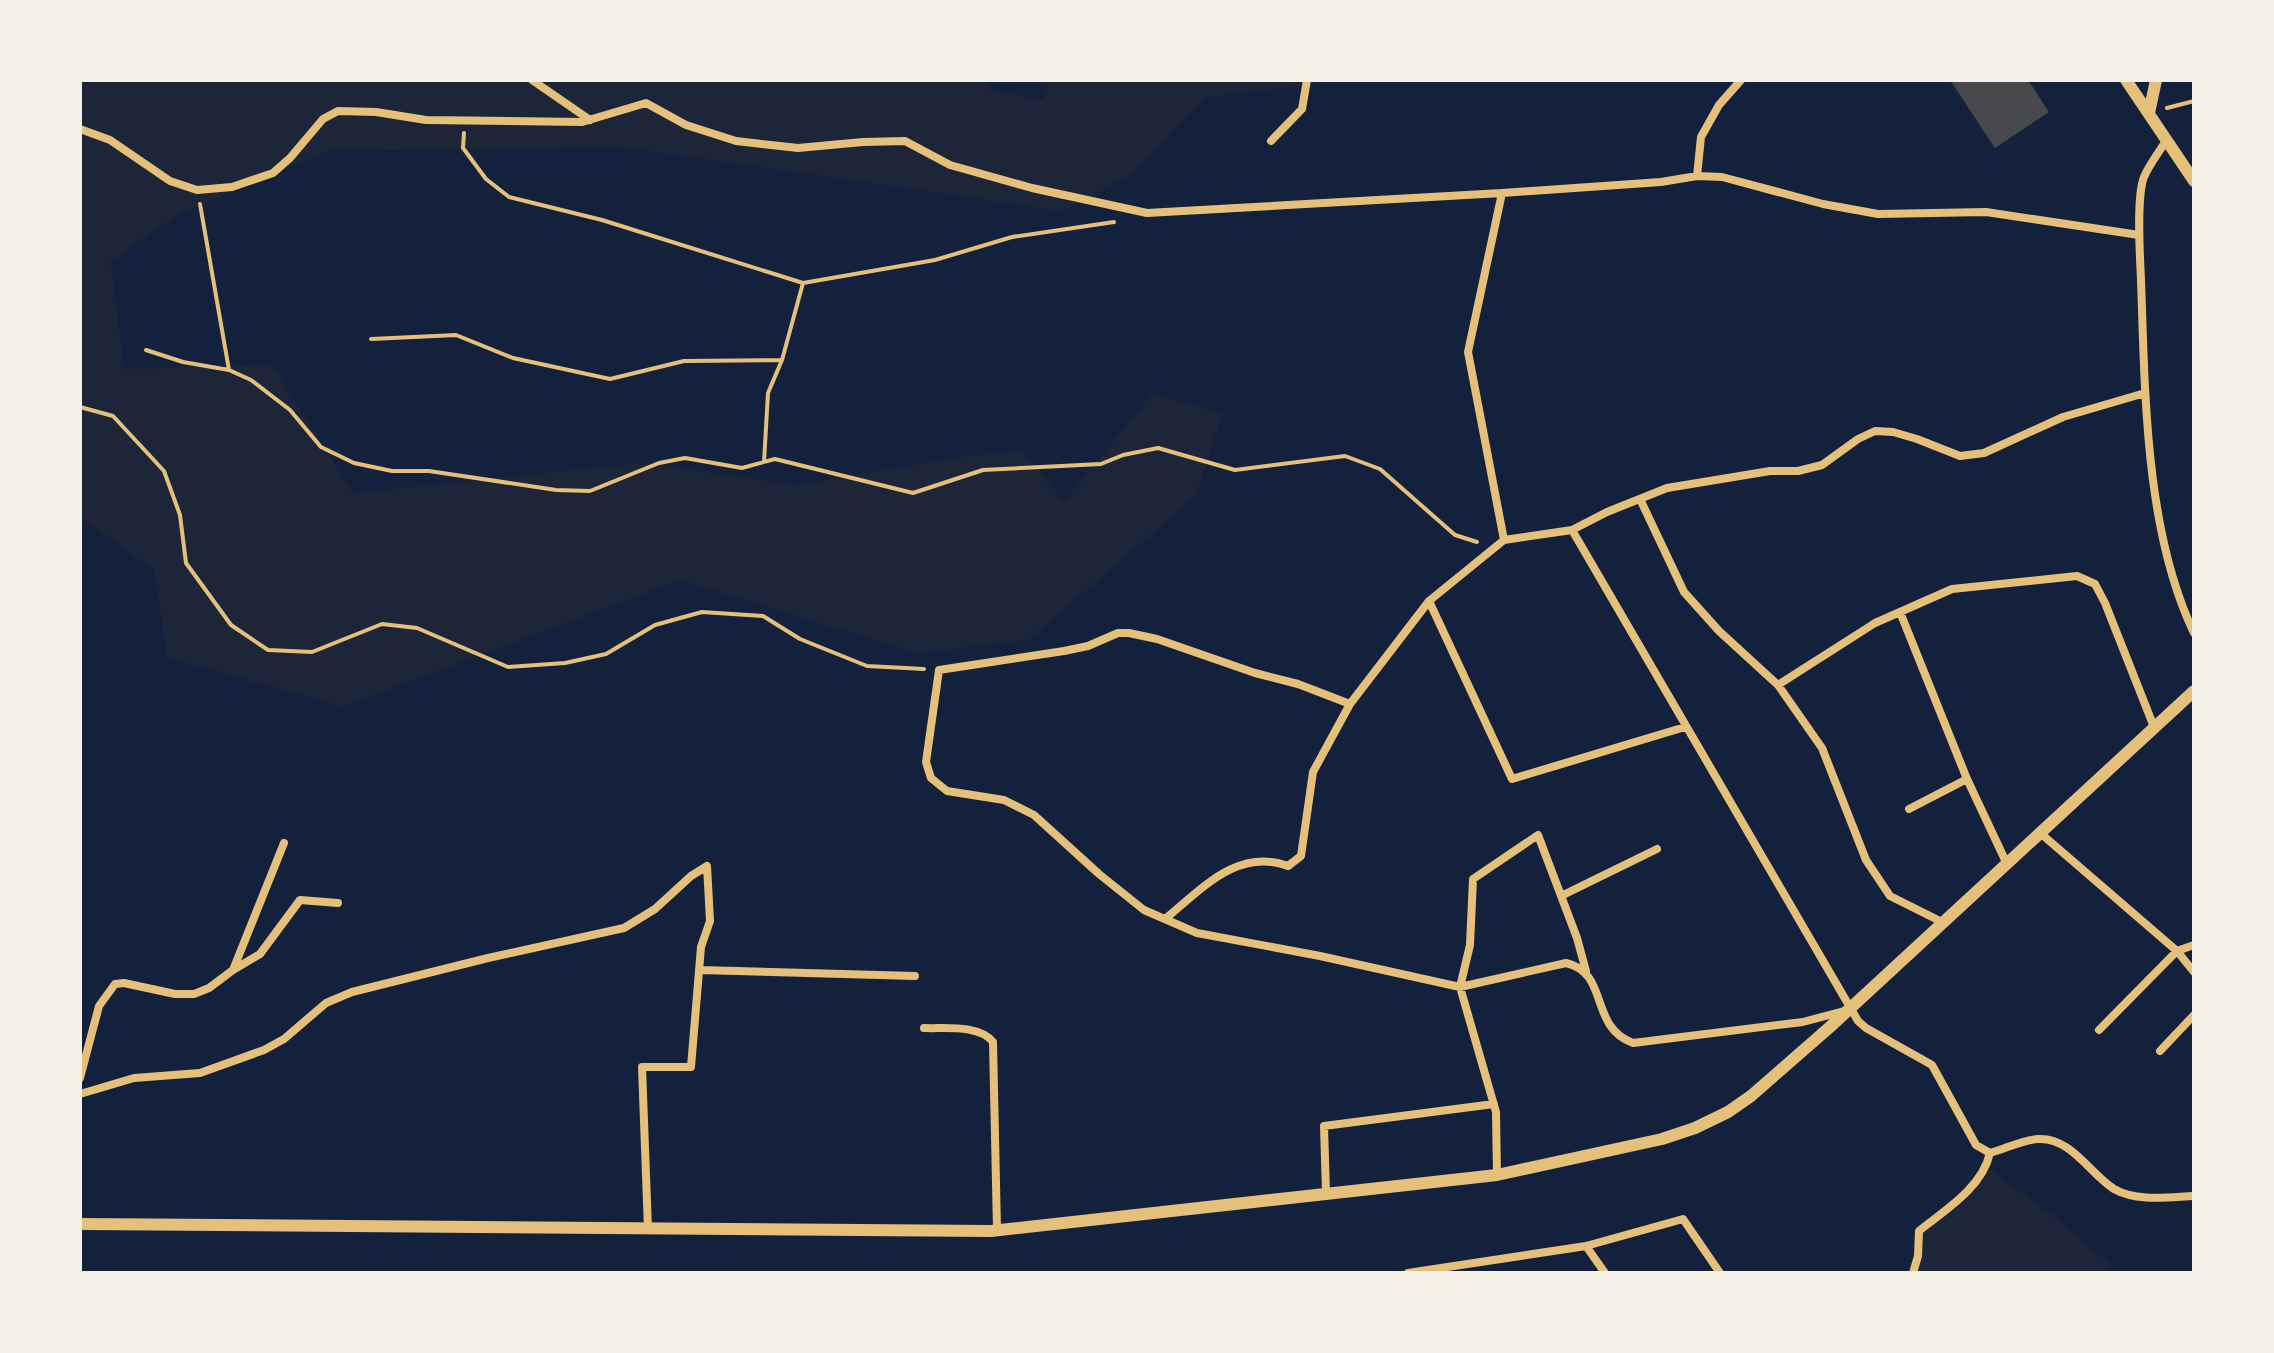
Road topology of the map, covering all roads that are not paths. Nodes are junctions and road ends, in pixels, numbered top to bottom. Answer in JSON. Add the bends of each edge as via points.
{"nodes":[{"id":1,"x":532,"y":80,"type":"edge"},
{"id":2,"x":1307,"y":80,"type":"edge"},
{"id":3,"x":1741,"y":80,"type":"edge"},
{"id":4,"x":2126,"y":80,"type":"edge"},
{"id":5,"x":2156,"y":80,"type":"edge"},
{"id":6,"x":2149,"y":113,"type":"junction"},
{"id":7,"x":590,"y":120,"type":"junction"},
{"id":8,"x":80,"y":129,"type":"edge"},
{"id":9,"x":1271,"y":141,"type":"dead end"},
{"id":10,"x":2166,"y":141,"type":"junction"},
{"id":11,"x":1697,"y":176,"type":"junction"},
{"id":12,"x":2194,"y":181,"type":"edge"},
{"id":13,"x":1502,"y":193,"type":"junction"},
{"id":14,"x":2139,"y":235,"type":"junction"},
{"id":15,"x":2145,"y":393,"type":"junction"},
{"id":16,"x":1640,"y":499,"type":"junction"},
{"id":17,"x":1572,"y":530,"type":"junction"},
{"id":18,"x":1504,"y":540,"type":"junction"},
{"id":19,"x":1429,"y":601,"type":"junction"},
{"id":20,"x":1900,"y":612,"type":"junction"},
{"id":21,"x":2194,"y":633,"type":"edge"},
{"id":22,"x":1778,"y":685,"type":"junction"},
{"id":23,"x":2194,"y":691,"type":"edge"},
{"id":24,"x":1350,"y":704,"type":"junction"},
{"id":25,"x":1685,"y":727,"type":"junction"},
{"id":26,"x":2154,"y":727,"type":"junction"},
{"id":27,"x":1967,"y":779,"type":"junction"},
{"id":28,"x":1909,"y":809,"type":"dead end"},
{"id":29,"x":2039,"y":832,"type":"junction"},
{"id":30,"x":284,"y":843,"type":"dead end"},
{"id":31,"x":1657,"y":849,"type":"dead end"},
{"id":32,"x":2006,"y":862,"type":"junction"},
{"id":33,"x":1561,"y":896,"type":"junction"},
{"id":34,"x":338,"y":903,"type":"dead end"},
{"id":35,"x":1165,"y":919,"type":"junction"},
{"id":36,"x":1942,"y":922,"type":"junction"},
{"id":37,"x":2194,"y":945,"type":"edge"},
{"id":38,"x":2177,"y":951,"type":"junction"},
{"id":39,"x":233,"y":970,"type":"junction"},
{"id":40,"x":699,"y":970,"type":"junction"},
{"id":41,"x":1586,"y":971,"type":"junction"},
{"id":42,"x":2194,"y":972,"type":"edge"},
{"id":43,"x":915,"y":976,"type":"dead end"},
{"id":44,"x":1460,"y":987,"type":"junction"},
{"id":45,"x":1849,"y":1009,"type":"junction"},
{"id":46,"x":2194,"y":1015,"type":"edge"},
{"id":47,"x":924,"y":1028,"type":"dead end"},
{"id":48,"x":2099,"y":1030,"type":"dead end"},
{"id":49,"x":2160,"y":1051,"type":"dead end"},
{"id":50,"x":80,"y":1078,"type":"edge"},
{"id":51,"x":80,"y":1094,"type":"edge"},
{"id":52,"x":1494,"y":1104,"type":"junction"},
{"id":53,"x":1990,"y":1153,"type":"junction"},
{"id":54,"x":1497,"y":1175,"type":"junction"},
{"id":55,"x":1326,"y":1193,"type":"junction"},
{"id":56,"x":2194,"y":1196,"type":"edge"},
{"id":57,"x":80,"y":1224,"type":"edge"},
{"id":58,"x":648,"y":1229,"type":"junction"},
{"id":59,"x":997,"y":1230,"type":"junction"},
{"id":60,"x":1586,"y":1246,"type":"junction"},
{"id":61,"x":1453,"y":1270,"type":"edge"},
{"id":62,"x":1408,"y":1273,"type":"edge"},
{"id":63,"x":1605,"y":1273,"type":"edge"},
{"id":64,"x":1720,"y":1273,"type":"edge"},
{"id":65,"x":1913,"y":1273,"type":"edge"}],
"edges":[{"from":1,"to":7,"type":"street"},
{"from":2,"to":9,"type":"street","via":[[1302,109]]},
{"from":3,"to":11,"type":"street","via":[[1701,137]]},
{"from":4,"to":6,"type":"street"},
{"from":5,"to":6,"type":"street"},
{"from":6,"to":10,"type":"street"},
{"from":7,"to":8,"type":"street","via":[[426,120],[338,111],[323,119],[273,173],[232,187],[197,190],[170,181],[110,140]]},
{"from":7,"to":13,"type":"street","via":[[646,103],[686,125],[736,141],[798,148],[905,141],[950,165],[1147,213]]},
{"from":10,"to":12,"type":"street"},
{"from":10,"to":14,"type":"street","via":[[2143,179]]},
{"from":11,"to":13,"type":"street"},
{"from":11,"to":14,"type":"street","via":[[1722,177],[1878,214],[1986,212]]},
{"from":13,"to":18,"type":"street","via":[[1468,352]]},
{"from":14,"to":15,"type":"street"},
{"from":15,"to":16,"type":"street","via":[[2063,417],[1984,453],[1960,456],[1917,439],[1875,431],[1822,465],[1667,488]]},
{"from":15,"to":21,"type":"street","via":[[2160,532]]},
{"from":16,"to":17,"type":"street"},
{"from":16,"to":22,"type":"street","via":[[1684,592]]},
{"from":17,"to":18,"type":"street"},
{"from":17,"to":25,"type":"street"},
{"from":18,"to":19,"type":"street"},
{"from":19,"to":24,"type":"street"},
{"from":19,"to":25,"type":"street","via":[[1512,779]]},
{"from":20,"to":22,"type":"street"},
{"from":20,"to":26,"type":"street","via":[[1952,589],[2077,576],[2095,584]]},
{"from":20,"to":27,"type":"street"},
{"from":22,"to":36,"type":"street","via":[[1822,748],[1866,860],[1890,896]]},
{"from":23,"to":26,"type":"street"},
{"from":24,"to":35,"type":"street","via":[[1313,772],[1301,856],[1288,866],[1271,860],[1234,866]]},
{"from":24,"to":35,"type":"street","via":[[1129,633],[1064,651],[939,670],[926,762],[931,778],[947,791],[1004,800],[1034,815],[1144,910]]},
{"from":25,"to":45,"type":"street"},
{"from":26,"to":29,"type":"street"},
{"from":27,"to":28,"type":"street"},
{"from":27,"to":32,"type":"street"},
{"from":29,"to":32,"type":"street"},
{"from":29,"to":38,"type":"street"},
{"from":30,"to":39,"type":"street"},
{"from":31,"to":33,"type":"street"},
{"from":32,"to":36,"type":"street"},
{"from":33,"to":41,"type":"street"},
{"from":33,"to":44,"type":"street","via":[[1538,835],[1473,879],[1470,945]]},
{"from":34,"to":39,"type":"street","via":[[300,900],[260,954]]},
{"from":35,"to":44,"type":"street","via":[[1197,933]]},
{"from":36,"to":45,"type":"street"},
{"from":37,"to":38,"type":"street"},
{"from":38,"to":42,"type":"street"},
{"from":38,"to":48,"type":"street"},
{"from":39,"to":50,"type":"street","via":[[194,994],[115,984],[99,1006]]},
{"from":40,"to":43,"type":"street"},
{"from":40,"to":51,"type":"street","via":[[710,921],[707,866],[624,928],[352,992],[326,1003],[264,1050],[200,1073],[134,1078]]},
{"from":40,"to":58,"type":"street","via":[[691,1067],[642,1067]]},
{"from":41,"to":44,"type":"street","via":[[1566,963]]},
{"from":41,"to":45,"type":"street","via":[[1603,1016],[1619,1038],[1633,1043],[1803,1022]]},
{"from":44,"to":52,"type":"street"},
{"from":45,"to":53,"type":"street","via":[[1866,1028],[1932,1065],[1976,1145]]},
{"from":45,"to":54,"type":"street","via":[[1751,1096],[1695,1128]]},
{"from":46,"to":49,"type":"street"},
{"from":47,"to":59,"type":"street","via":[[974,1031],[993,1042]]},
{"from":52,"to":54,"type":"street"},
{"from":52,"to":55,"type":"street","via":[[1324,1126]]},
{"from":53,"to":56,"type":"street","via":[[2038,1139],[2050,1141],[2071,1150],[2115,1189],[2140,1197]]},
{"from":53,"to":65,"type":"street","via":[[1987,1168],[1967,1192],[1919,1231]]},
{"from":54,"to":55,"type":"street"},
{"from":55,"to":59,"type":"street"},
{"from":57,"to":58,"type":"street"},
{"from":58,"to":59,"type":"street"},
{"from":60,"to":61,"type":"street"},
{"from":60,"to":63,"type":"street"},
{"from":60,"to":64,"type":"street","via":[[1683,1219]]},
{"from":61,"to":62,"type":"street"}]}
